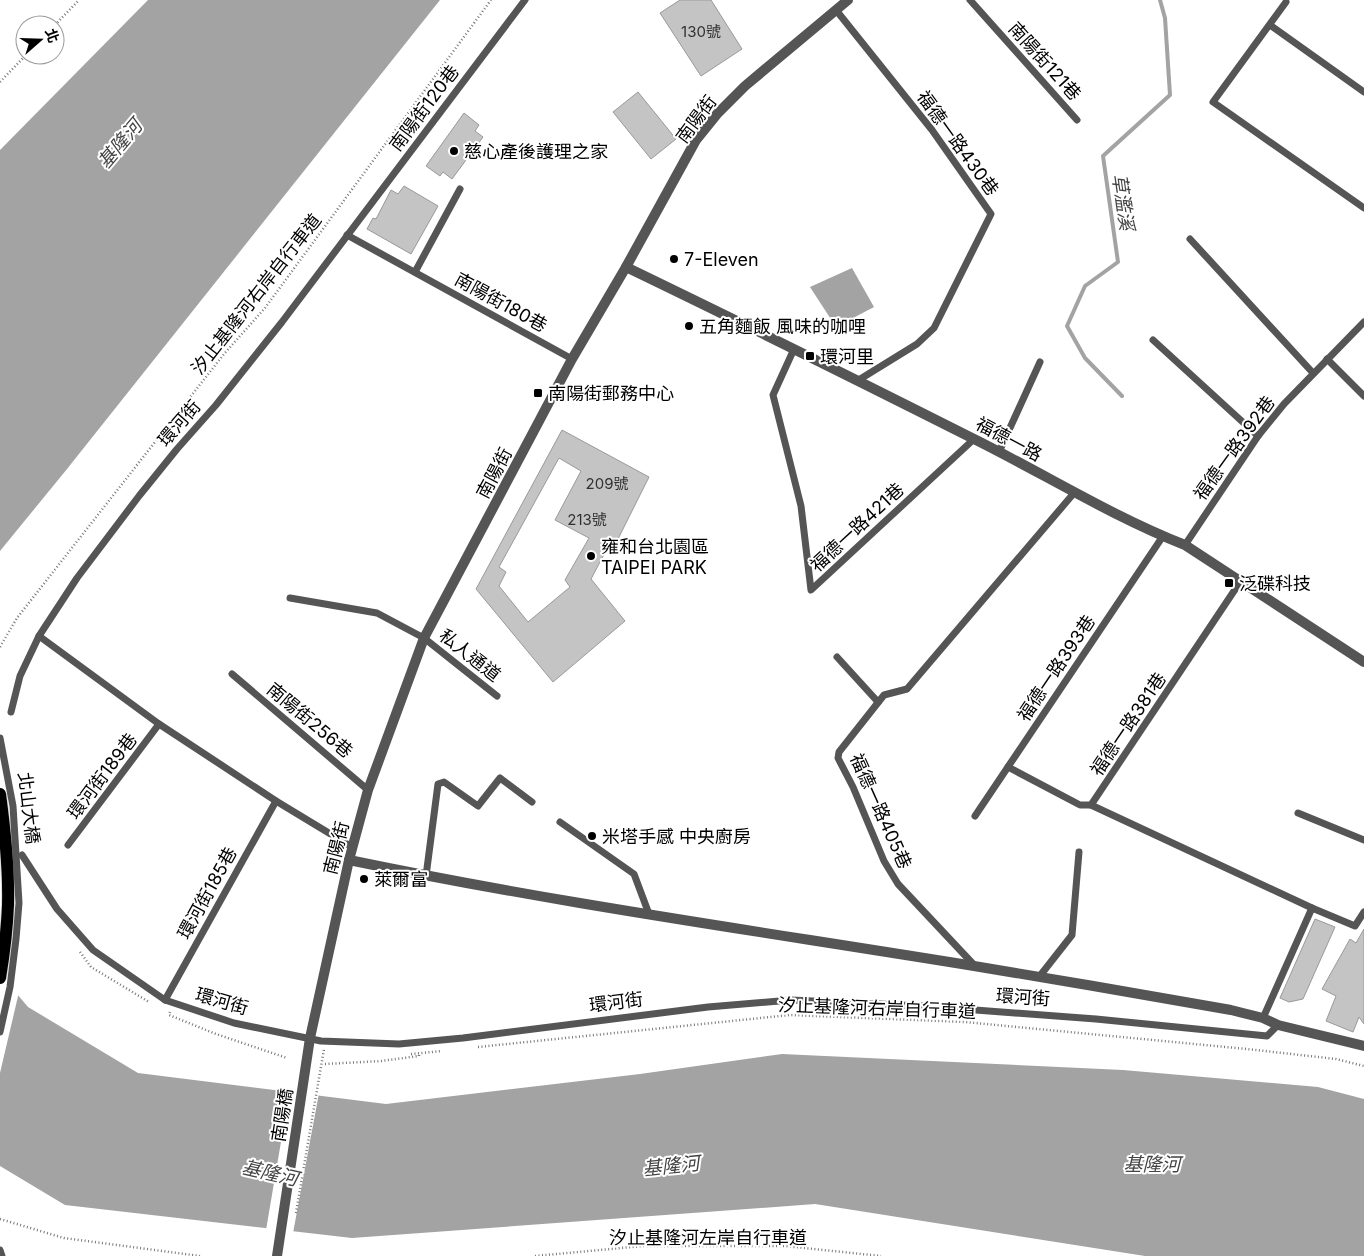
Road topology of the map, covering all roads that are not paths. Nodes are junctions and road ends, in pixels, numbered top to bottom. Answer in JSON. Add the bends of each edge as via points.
{"nodes":[{"id":1,"x":525,"y":0,"type":"edge"},
{"id":2,"x":848,"y":0,"type":"edge"},
{"id":3,"x":970,"y":0,"type":"edge"},
{"id":4,"x":1286,"y":2,"type":"dead end"},
{"id":5,"x":836,"y":10,"type":"junction"},
{"id":6,"x":1270,"y":25,"type":"junction"},
{"id":7,"x":1364,"y":92,"type":"edge"},
{"id":8,"x":1077,"y":120,"type":"dead end"},
{"id":9,"x":460,"y":189,"type":"dead end"},
{"id":10,"x":1364,"y":208,"type":"edge"},
{"id":11,"x":347,"y":235,"type":"junction"},
{"id":12,"x":1190,"y":239,"type":"dead end"},
{"id":13,"x":626,"y":266,"type":"junction"},
{"id":14,"x":414,"y":272,"type":"junction"},
{"id":15,"x":1364,"y":322,"type":"edge"},
{"id":16,"x":1153,"y":340,"type":"dead end"},
{"id":17,"x":794,"y":349,"type":"junction"},
{"id":18,"x":572,"y":359,"type":"junction"},
{"id":19,"x":1327,"y":359,"type":"junction"},
{"id":20,"x":1040,"y":362,"type":"dead end"},
{"id":21,"x":1313,"y":373,"type":"junction"},
{"id":22,"x":857,"y":381,"type":"junction"},
{"id":23,"x":1364,"y":396,"type":"edge"},
{"id":24,"x":1258,"y":436,"type":"junction"},
{"id":25,"x":974,"y":439,"type":"junction"},
{"id":26,"x":999,"y":452,"type":"junction"},
{"id":27,"x":1074,"y":493,"type":"junction"},
{"id":28,"x":1163,"y":536,"type":"junction"},
{"id":29,"x":1185,"y":545,"type":"junction"},
{"id":30,"x":1240,"y":582,"type":"junction"},
{"id":31,"x":290,"y":598,"type":"dead end"},
{"id":32,"x":39,"y":636,"type":"junction"},
{"id":33,"x":424,"y":638,"type":"junction"},
{"id":34,"x":837,"y":657,"type":"dead end"},
{"id":35,"x":1364,"y":662,"type":"edge"},
{"id":36,"x":232,"y":674,"type":"dead end"},
{"id":37,"x":497,"y":696,"type":"dead end"},
{"id":38,"x":878,"y":702,"type":"junction"},
{"id":39,"x":10,"y":712,"type":"dead end"},
{"id":40,"x":160,"y":724,"type":"junction"},
{"id":41,"x":0,"y":738,"type":"edge"},
{"id":42,"x":1008,"y":768,"type":"junction"},
{"id":43,"x":368,"y":790,"type":"junction"},
{"id":44,"x":0,"y":794,"type":"edge"},
{"id":45,"x":276,"y":801,"type":"junction"},
{"id":46,"x":532,"y":802,"type":"dead end"},
{"id":47,"x":1091,"y":805,"type":"junction"},
{"id":48,"x":1298,"y":813,"type":"dead end"},
{"id":49,"x":975,"y":816,"type":"dead end"},
{"id":50,"x":560,"y":822,"type":"dead end"},
{"id":51,"x":1364,"y":840,"type":"edge"},
{"id":52,"x":68,"y":845,"type":"dead end"},
{"id":53,"x":352,"y":846,"type":"junction"},
{"id":54,"x":1079,"y":852,"type":"dead end"},
{"id":55,"x":22,"y":855,"type":"dead end"},
{"id":56,"x":348,"y":860,"type":"junction"},
{"id":57,"x":426,"y":876,"type":"junction"},
{"id":58,"x":1312,"y":908,"type":"junction"},
{"id":59,"x":1364,"y":912,"type":"edge"},
{"id":60,"x":649,"y":914,"type":"junction"},
{"id":61,"x":975,"y":966,"type":"junction"},
{"id":62,"x":1039,"y":977,"type":"junction"},
{"id":63,"x":0,"y":978,"type":"edge"},
{"id":64,"x":165,"y":1000,"type":"junction"},
{"id":65,"x":1263,"y":1018,"type":"junction"},
{"id":66,"x":1278,"y":1025,"type":"junction"},
{"id":67,"x":0,"y":1032,"type":"edge"},
{"id":68,"x":310,"y":1038,"type":"junction"},
{"id":69,"x":1364,"y":1046,"type":"edge"},
{"id":70,"x":0,"y":1250,"type":"edge"},
{"id":71,"x":2,"y":1256,"type":"edge"},
{"id":72,"x":277,"y":1256,"type":"edge"}],
"edges":[{"from":1,"to":11,"type":"lane","name":"南陽街120巷"},
{"from":2,"to":5,"type":"street","name":"南陽街"},
{"from":3,"to":8,"type":"lane","name":"南陽街121巷"},
{"from":4,"to":6,"type":"lane"},
{"from":5,"to":13,"type":"street","name":"南陽街","via":[[744,86],[716,114],[696,140]]},
{"from":5,"to":22,"type":"lane","name":"福德一路430巷","via":[[932,130],[992,214],[934,328],[916,344]]},
{"from":6,"to":7,"type":"lane"},
{"from":6,"to":10,"type":"lane","via":[[1213,102]]},
{"from":9,"to":14,"type":"lane"},
{"from":11,"to":14,"type":"lane","name":"南陽街180巷"},
{"from":11,"to":32,"type":"lane","name":"環河街","via":[[216,405],[139,496]]},
{"from":12,"to":21,"type":"lane"},
{"from":13,"to":17,"type":"street","name":"福德一路"},
{"from":13,"to":18,"type":"street","name":"南陽街"},
{"from":14,"to":18,"type":"lane","name":"南陽街180巷"},
{"from":15,"to":19,"type":"lane","name":"福德一路392巷"},
{"from":16,"to":24,"type":"lane"},
{"from":17,"to":22,"type":"street","name":"福德一路"},
{"from":17,"to":25,"type":"lane","name":"福德一路421巷","via":[[773,395],[801,506],[811,590]]},
{"from":18,"to":33,"type":"street","name":"南陽街"},
{"from":19,"to":21,"type":"lane","name":"福德一路392巷"},
{"from":19,"to":23,"type":"lane"},
{"from":20,"to":26,"type":"lane"},
{"from":21,"to":24,"type":"lane","name":"福德一路392巷"},
{"from":22,"to":25,"type":"street","name":"福德一路"},
{"from":24,"to":29,"type":"lane","name":"福德一路392巷"},
{"from":25,"to":26,"type":"street","name":"福德一路"},
{"from":26,"to":27,"type":"street","name":"福德一路"},
{"from":27,"to":28,"type":"street","name":"福德一路"},
{"from":27,"to":38,"type":"lane","name":"福德一路405巷","via":[[907,689],[884,695]]},
{"from":28,"to":29,"type":"street","name":"福德一路"},
{"from":28,"to":42,"type":"lane","name":"福德一路393巷"},
{"from":29,"to":30,"type":"street","name":"福德一路"},
{"from":30,"to":35,"type":"street","name":"福德一路"},
{"from":30,"to":47,"type":"lane","name":"福德一路381巷"},
{"from":31,"to":33,"type":"lane","name":"私人通道","via":[[377,613]]},
{"from":32,"to":39,"type":"lane","name":"環河街","via":[[20,676]]},
{"from":32,"to":40,"type":"lane"},
{"from":33,"to":37,"type":"lane","name":"私人通道"},
{"from":33,"to":43,"type":"street","name":"南陽街"},
{"from":34,"to":38,"type":"lane"},
{"from":36,"to":43,"type":"lane","name":"南陽街256巷"},
{"from":38,"to":61,"type":"lane","name":"福德一路405巷","via":[[839,752],[838,758],[884,861],[898,884]]},
{"from":40,"to":45,"type":"lane"},
{"from":40,"to":52,"type":"lane","name":"環河街189巷"},
{"from":41,"to":67,"type":"lane","name":"北山大橋","bridge":true,"via":[[13,806],[19,904],[10,987]]},
{"from":42,"to":47,"type":"lane","via":[[1080,805]]},
{"from":42,"to":49,"type":"lane","name":"福德一路393巷"},
{"from":43,"to":53,"type":"street","name":"南陽街"},
{"from":44,"to":63,"type":"main road","name":"北山大橋","bridge":true,"via":[[5,827],[8,904]]},
{"from":45,"to":53,"type":"lane"},
{"from":45,"to":64,"type":"lane","name":"環河街185巷"},
{"from":46,"to":57,"type":"lane","via":[[500,778],[478,806],[444,782],[438,784]]},
{"from":47,"to":58,"type":"lane"},
{"from":48,"to":51,"type":"lane"},
{"from":50,"to":60,"type":"lane","via":[[634,874]]},
{"from":53,"to":56,"type":"street","name":"南陽街"},
{"from":54,"to":62,"type":"lane","via":[[1072,935]]},
{"from":55,"to":64,"type":"lane","name":"環河街","via":[[57,909],[93,950]]},
{"from":56,"to":57,"type":"street","name":"環河街"},
{"from":56,"to":68,"type":"street","name":"南陽街"},
{"from":57,"to":60,"type":"street","name":"環河街"},
{"from":58,"to":59,"type":"lane","via":[[1355,926]]},
{"from":58,"to":65,"type":"lane"},
{"from":60,"to":61,"type":"street","name":"環河街"},
{"from":61,"to":62,"type":"street","name":"環河街"},
{"from":62,"to":65,"type":"street","name":"環河街"},
{"from":64,"to":68,"type":"lane","name":"環河街","via":[[234,1023]]},
{"from":65,"to":66,"type":"street","name":"環河街"},
{"from":66,"to":68,"type":"lane","name":"環河街","via":[[1267,1036],[1096,1019],[791,1000],[399,1044]]},
{"from":66,"to":69,"type":"street","name":"環河街"},
{"from":68,"to":72,"type":"street","name":"南陽橋","bridge":true},
{"from":70,"to":71,"type":"lane"}]}
